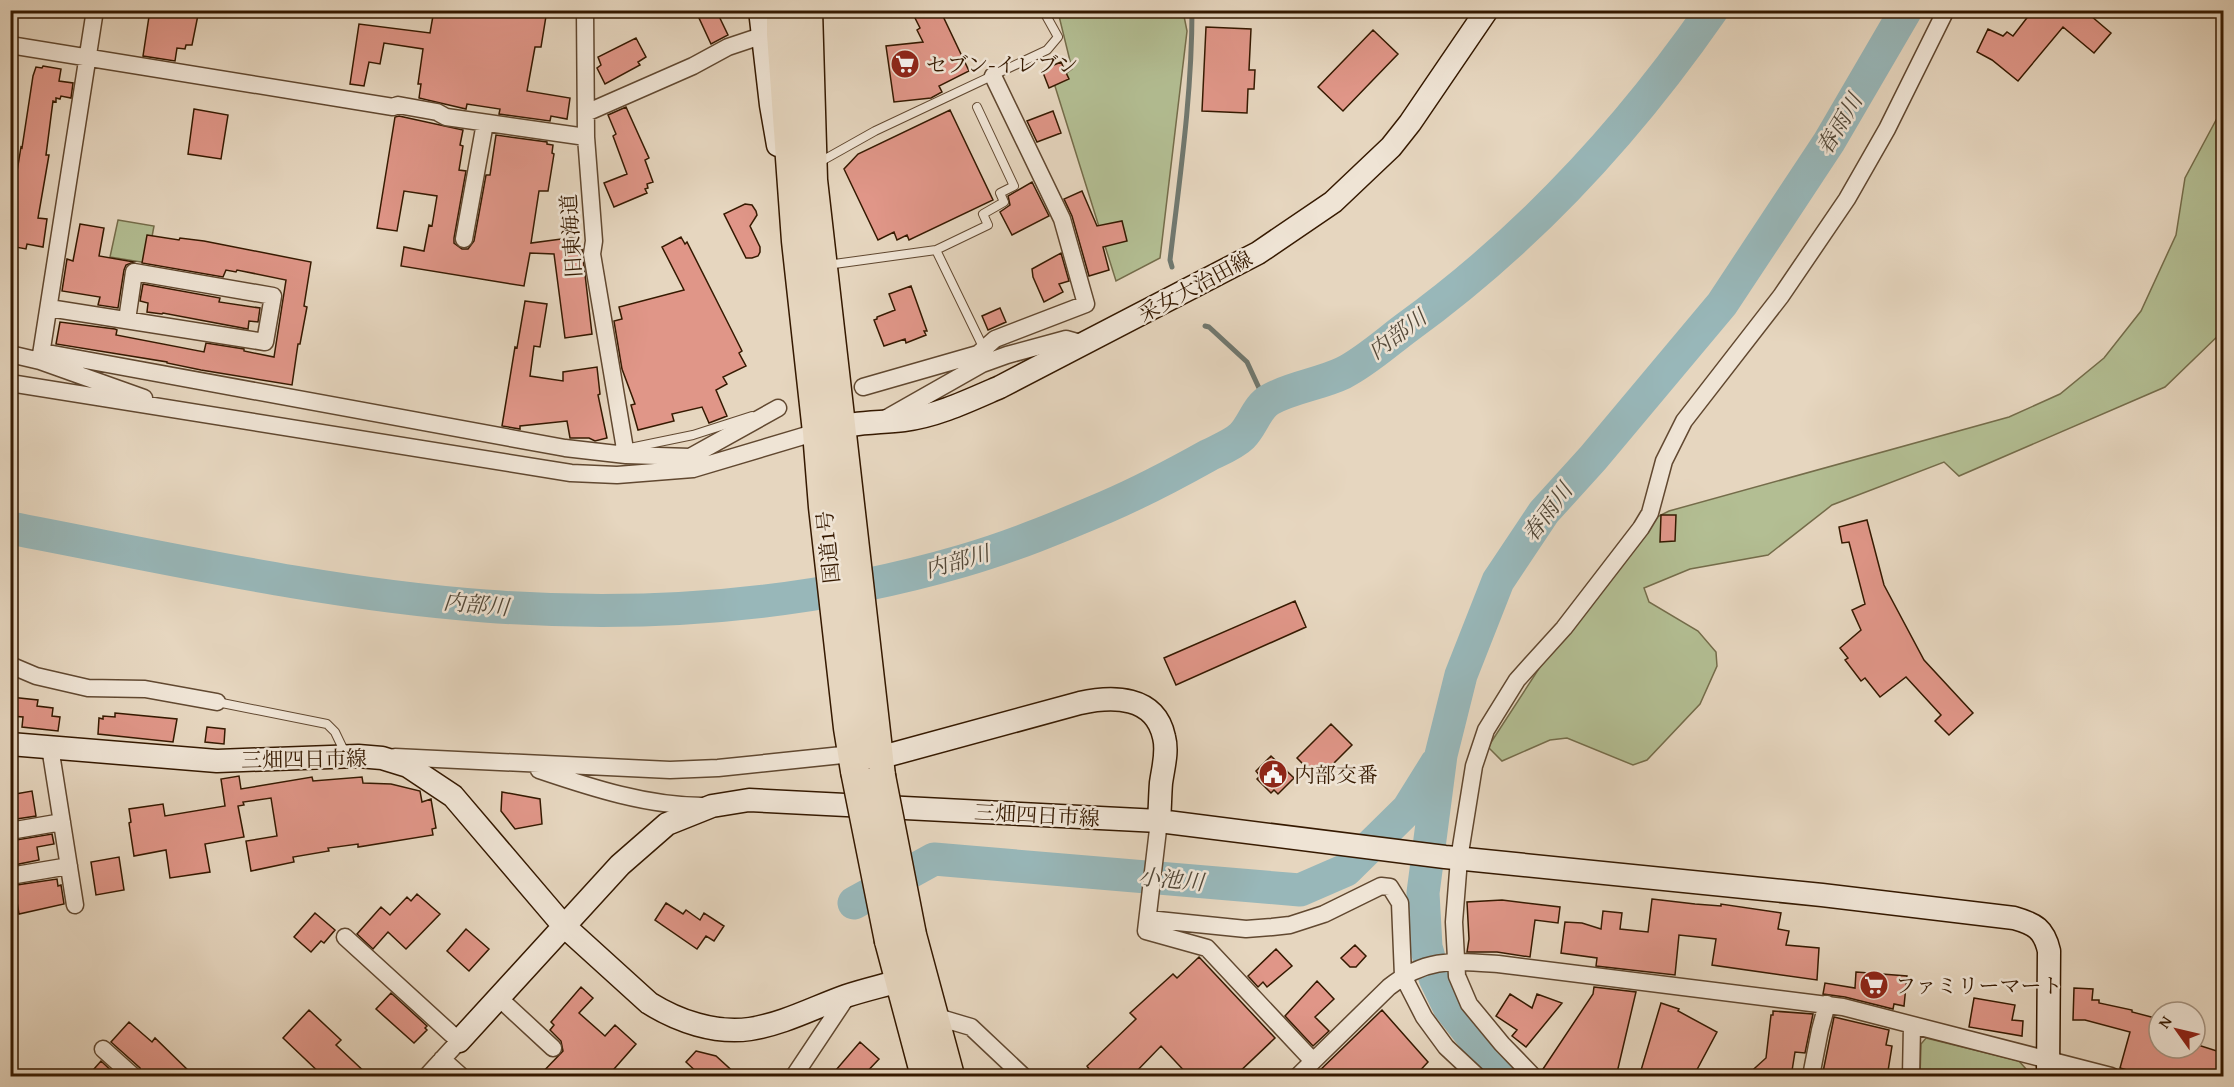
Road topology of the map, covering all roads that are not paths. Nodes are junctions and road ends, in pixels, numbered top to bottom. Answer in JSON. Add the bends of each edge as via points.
{"nodes":[{"id":1,"x":95,"y":10,"type":"edge"},
{"id":2,"x":585,"y":10,"type":"edge"},
{"id":3,"x":760,"y":10,"type":"edge"},
{"id":4,"x":782,"y":10,"type":"edge"},
{"id":5,"x":808,"y":10,"type":"edge"},
{"id":6,"x":1043,"y":10,"type":"edge"},
{"id":7,"x":1487,"y":10,"type":"edge"},
{"id":8,"x":1946,"y":10,"type":"edge"},
{"id":9,"x":761,"y":36,"type":"junction"},
{"id":10,"x":10,"y":45,"type":"edge"},
{"id":11,"x":87,"y":57,"type":"junction"},
{"id":12,"x":993,"y":76,"type":"junction"},
{"id":13,"x":977,"y":107,"type":"dead end"},
{"id":14,"x":586,"y":113,"type":"junction"},
{"id":15,"x":485,"y":123,"type":"junction"},
{"id":16,"x":586,"y":137,"type":"junction"},
{"id":17,"x":813,"y":166,"type":"junction"},
{"id":18,"x":464,"y":238,"type":"dead end"},
{"id":19,"x":796,"y":241,"type":"junction"},
{"id":20,"x":936,"y":250,"type":"junction"},
{"id":21,"x":824,"y":266,"type":"junction"},
{"id":22,"x":48,"y":308,"type":"junction"},
{"id":23,"x":127,"y":320,"type":"junction"},
{"id":24,"x":1084,"y":344,"type":"junction"},
{"id":25,"x":10,"y":354,"type":"edge"},
{"id":26,"x":982,"y":356,"type":"junction"},
{"id":27,"x":41,"y":357,"type":"junction"},
{"id":28,"x":10,"y":383,"type":"edge"},
{"id":29,"x":862,"y":387,"type":"dead end"},
{"id":30,"x":778,"y":408,"type":"joint"},
{"id":31,"x":185,"y":412,"type":"junction"},
{"id":32,"x":880,"y":421,"type":"junction"},
{"id":33,"x":830,"y":429,"type":"junction"},
{"id":34,"x":626,"y":452,"type":"junction"},
{"id":35,"x":692,"y":463,"type":"junction"},
{"id":36,"x":10,"y":665,"type":"edge"},
{"id":37,"x":217,"y":702,"type":"joint"},
{"id":38,"x":10,"y":744,"type":"edge"},
{"id":39,"x":50,"y":747,"type":"junction"},
{"id":40,"x":865,"y":752,"type":"junction"},
{"id":41,"x":352,"y":756,"type":"junction"},
{"id":42,"x":510,"y":761,"type":"junction"},
{"id":43,"x":712,"y":806,"type":"junction"},
{"id":44,"x":1159,"y":821,"type":"junction"},
{"id":45,"x":62,"y":822,"type":"junction"},
{"id":46,"x":10,"y":831,"type":"edge"},
{"id":47,"x":1452,"y":858,"type":"junction"},
{"id":48,"x":69,"y":866,"type":"junction"},
{"id":49,"x":10,"y":876,"type":"edge"},
{"id":50,"x":75,"y":905,"type":"dead end"},
{"id":51,"x":1148,"y":917,"type":"junction"},
{"id":52,"x":563,"y":925,"type":"junction"},
{"id":53,"x":345,"y":937,"type":"dead end"},
{"id":54,"x":901,"y":938,"type":"junction"},
{"id":55,"x":1451,"y":962,"type":"junction"},
{"id":56,"x":1408,"y":973,"type":"junction"},
{"id":57,"x":899,"y":981,"type":"junction"},
{"id":58,"x":848,"y":995,"type":"junction"},
{"id":59,"x":499,"y":998,"type":"junction"},
{"id":60,"x":1827,"y":1004,"type":"junction"},
{"id":61,"x":934,"y":1016,"type":"junction"},
{"id":62,"x":1912,"y":1026,"type":"junction"},
{"id":63,"x":459,"y":1041,"type":"junction"},
{"id":64,"x":553,"y":1048,"type":"dead end"},
{"id":65,"x":103,"y":1049,"type":"dead end"},
{"id":66,"x":442,"y":1059,"type":"junction"},
{"id":67,"x":1314,"y":1061,"type":"junction"},
{"id":68,"x":2048,"y":1068,"type":"edge"},
{"id":69,"x":133,"y":1077,"type":"edge"},
{"id":70,"x":427,"y":1077,"type":"edge"},
{"id":71,"x":461,"y":1077,"type":"edge"},
{"id":72,"x":794,"y":1077,"type":"edge"},
{"id":73,"x":925,"y":1077,"type":"edge"},
{"id":74,"x":950,"y":1077,"type":"edge"},
{"id":75,"x":1023,"y":1077,"type":"edge"},
{"id":76,"x":1298,"y":1077,"type":"edge"},
{"id":77,"x":1477,"y":1077,"type":"edge"},
{"id":78,"x":1533,"y":1077,"type":"edge"},
{"id":79,"x":1811,"y":1077,"type":"edge"},
{"id":80,"x":1911,"y":1077,"type":"edge"},
{"id":81,"x":2111,"y":1077,"type":"edge"}],
"edges":[{"from":1,"to":11,"type":"street"},
{"from":2,"to":14,"type":"street","name":"旧東海道"},
{"from":3,"to":9,"type":"main road"},
{"from":4,"to":19,"type":"highway","name":"国道1号"},
{"from":5,"to":17,"type":"highway","name":"国道1号"},
{"from":6,"to":12,"type":"lane","via":[[1058,37],[1047,50]]},
{"from":7,"to":24,"type":"main road","name":"采女大治田線","via":[[1397,139],[1333,202],[1258,253]]},
{"from":8,"to":47,"type":"street","via":[[1847,199],[1781,296],[1684,421],[1664,461],[1650,513],[1641,528],[1497,709],[1474,766]]},
{"from":9,"to":14,"type":"street","via":[[728,47]]},
{"from":9,"to":19,"type":"main road"},
{"from":10,"to":11,"type":"street"},
{"from":11,"to":15,"type":"street","via":[[398,105]]},
{"from":11,"to":22,"type":"street"},
{"from":12,"to":17,"type":"lane","via":[[875,131]]},
{"from":12,"to":26,"type":"street","via":[[1062,219],[1086,304],[995,339]]},
{"from":13,"to":20,"type":"lane","via":[[1014,186],[1000,193],[1004,202],[983,214],[988,225]]},
{"from":14,"to":16,"type":"street","name":"旧東海道"},
{"from":15,"to":16,"type":"street"},
{"from":15,"to":18,"type":"street"},
{"from":16,"to":34,"type":"street","name":"旧東海道","via":[[592,254]]},
{"from":17,"to":21,"type":"highway","name":"国道1号"},
{"from":19,"to":33,"type":"highway","name":"国道1号"},
{"from":20,"to":21,"type":"lane"},
{"from":20,"to":26,"type":"lane"},
{"from":21,"to":33,"type":"highway","name":"国道1号"},
{"from":22,"to":23,"type":"street"},
{"from":22,"to":27,"type":"street"},
{"from":23,"to":23,"type":"street","via":[[265,342],[273,296],[134,272]]},
{"from":24,"to":26,"type":"street","via":[[1066,339],[1007,355]]},
{"from":24,"to":32,"type":"main road","name":"采女大治田線","via":[[956,406],[906,420]]},
{"from":25,"to":27,"type":"street"},
{"from":26,"to":29,"type":"street"},
{"from":26,"to":32,"type":"street"},
{"from":27,"to":31,"type":"street"},
{"from":27,"to":34,"type":"street","via":[[565,448]]},
{"from":28,"to":31,"type":"street"},
{"from":30,"to":34,"type":"lane"},
{"from":30,"to":35,"type":"street"},
{"from":31,"to":35,"type":"street","via":[[571,473],[617,475]]},
{"from":32,"to":33,"type":"main road","name":"采女大治田線"},
{"from":33,"to":35,"type":"street"},
{"from":33,"to":40,"type":"highway","name":"国道1号"},
{"from":34,"to":35,"type":"street"},
{"from":36,"to":37,"type":"street","via":[[36,676],[88,688],[145,689]]},
{"from":37,"to":41,"type":"lane","via":[[327,724]]},
{"from":38,"to":39,"type":"main road","name":"三畑四日市線"},
{"from":39,"to":41,"type":"main road","name":"三畑四日市線","via":[[217,761]]},
{"from":39,"to":45,"type":"street"},
{"from":40,"to":42,"type":"street","via":[[670,770]]},
{"from":40,"to":44,"type":"main road","via":[[1080,703],[1125,699],[1149,711],[1164,736]]},
{"from":40,"to":54,"type":"highway","name":"国道1号","bridge":true},
{"from":41,"to":42,"type":"street"},
{"from":41,"to":52,"type":"main road","name":"三畑四日市線","via":[[382,758],[408,766],[453,796]]},
{"from":42,"to":43,"type":"street","via":[[632,797],[676,806]]},
{"from":43,"to":44,"type":"main road","name":"三畑四日市線","via":[[749,800]]},
{"from":43,"to":52,"type":"main road","name":"三畑四日市線","via":[[668,824],[620,864]]},
{"from":44,"to":47,"type":"main road","name":"三畑四日市線"},
{"from":44,"to":51,"type":"street"},
{"from":45,"to":46,"type":"street"},
{"from":45,"to":48,"type":"street"},
{"from":47,"to":55,"type":"street"},
{"from":47,"to":68,"type":"main road","name":"三畑四日市線","via":[[1822,896],[2014,918],[2033,924],[2042,933],[2049,951]]},
{"from":48,"to":49,"type":"street"},
{"from":48,"to":50,"type":"street"},
{"from":51,"to":56,"type":"street","via":[[1237,928],[1272,927],[1309,919],[1372,889],[1390,887],[1400,903]]},
{"from":51,"to":67,"type":"street","via":[[1146,931],[1207,948]]},
{"from":52,"to":58,"type":"main road","name":"三畑四日市線","via":[[649,1003],[697,1024],[750,1029]]},
{"from":52,"to":59,"type":"main road"},
{"from":53,"to":63,"type":"street"},
{"from":54,"to":57,"type":"highway","name":"国道1号"},
{"from":54,"to":61,"type":"highway","name":"国道1号"},
{"from":55,"to":56,"type":"street"},
{"from":55,"to":60,"type":"street","via":[[1498,964]]},
{"from":55,"to":78,"type":"street","via":[[1469,1004]]},
{"from":56,"to":67,"type":"street"},
{"from":56,"to":77,"type":"street","via":[[1424,1017],[1446,1047]]},
{"from":57,"to":58,"type":"main road","name":"三畑四日市線"},
{"from":57,"to":73,"type":"highway","name":"国道1号"},
{"from":58,"to":72,"type":"street"},
{"from":59,"to":63,"type":"main road"},
{"from":59,"to":64,"type":"street"},
{"from":60,"to":62,"type":"street"},
{"from":60,"to":79,"type":"street"},
{"from":61,"to":74,"type":"highway","name":"国道1号"},
{"from":61,"to":75,"type":"street","via":[[971,1027]]},
{"from":62,"to":68,"type":"street"},
{"from":62,"to":80,"type":"street"},
{"from":63,"to":66,"type":"street"},
{"from":65,"to":69,"type":"street"},
{"from":66,"to":70,"type":"street"},
{"from":66,"to":71,"type":"street"},
{"from":67,"to":76,"type":"street"},
{"from":68,"to":81,"type":"street"}]}
